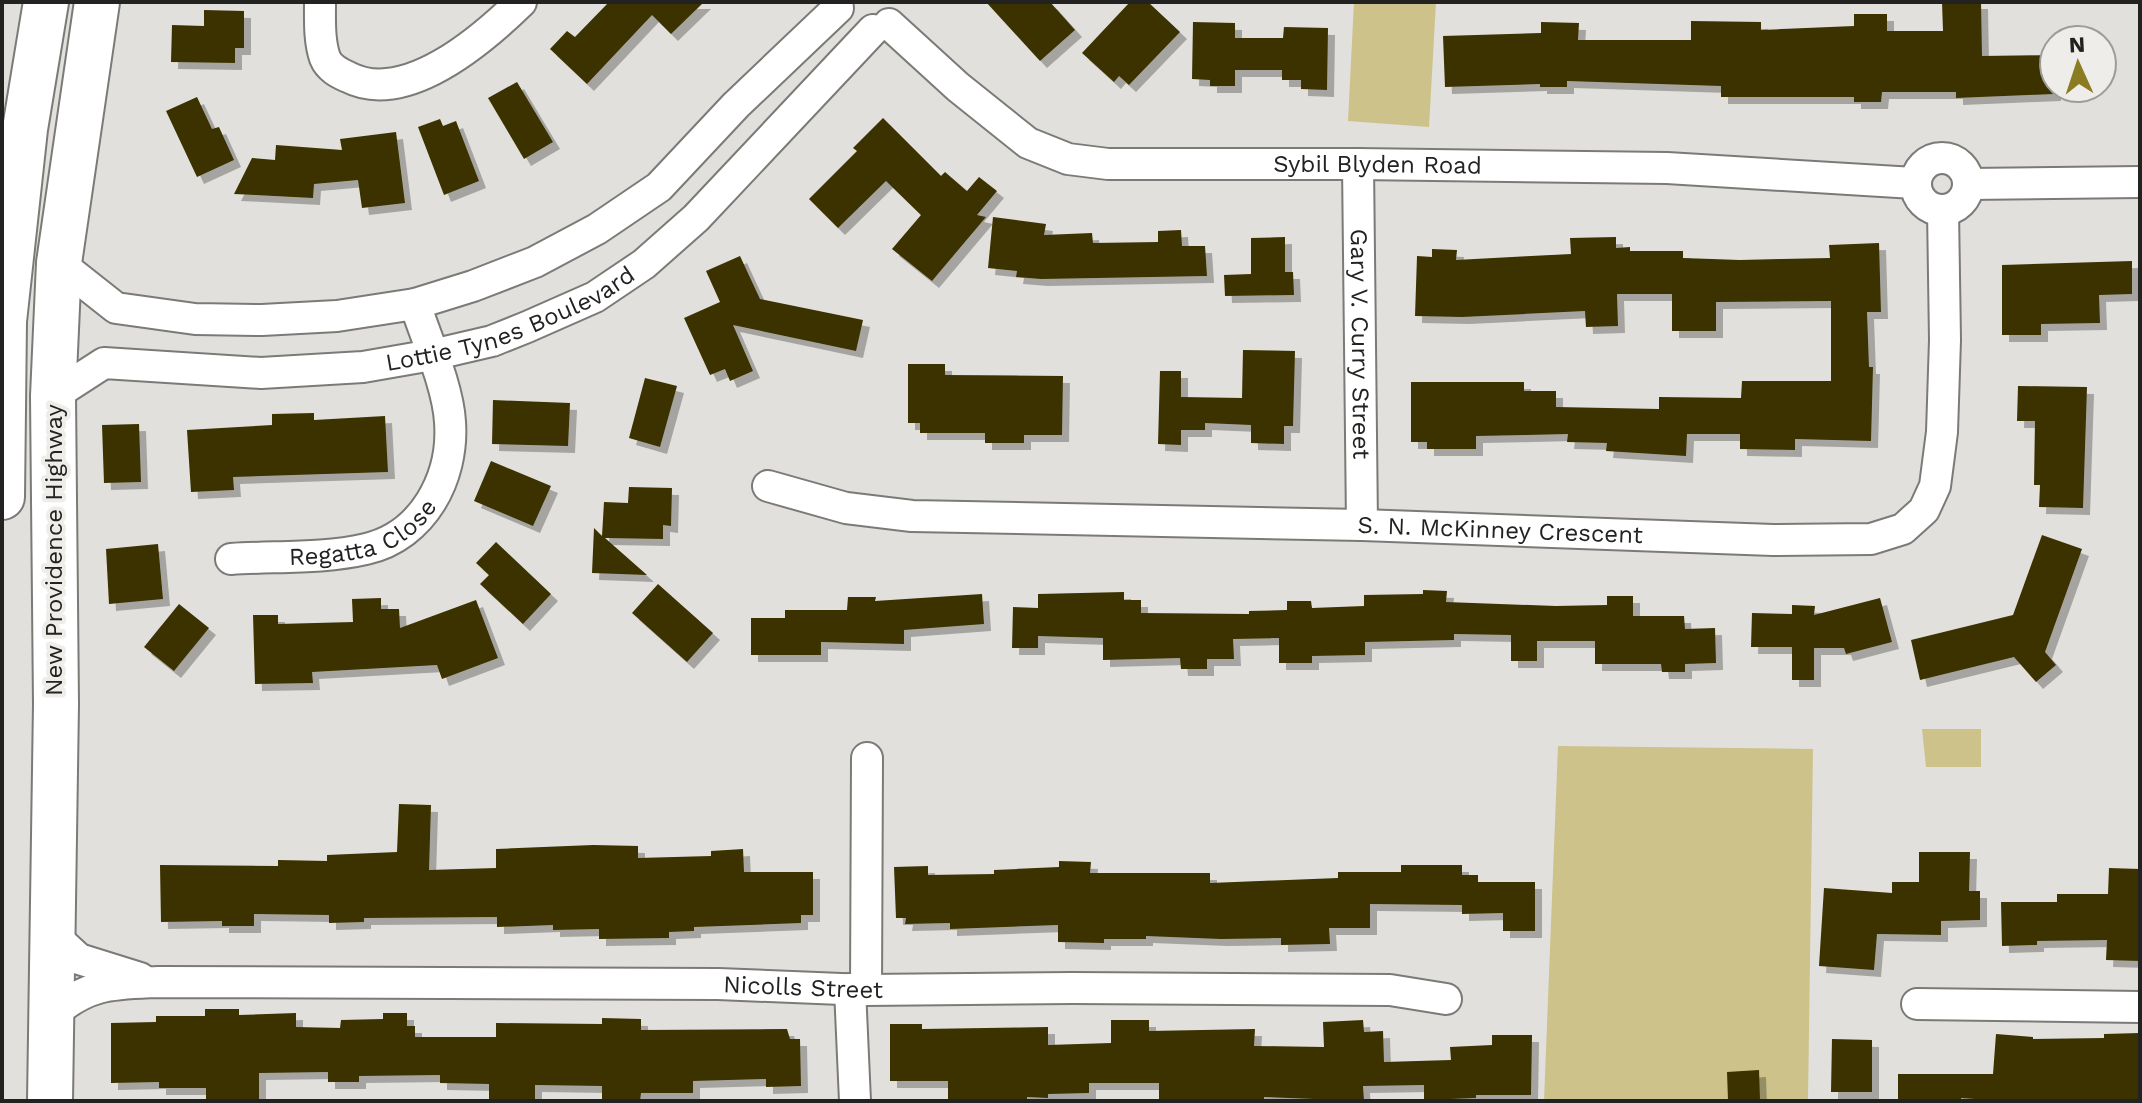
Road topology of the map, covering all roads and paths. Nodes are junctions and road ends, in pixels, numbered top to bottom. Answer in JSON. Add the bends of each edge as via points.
{"nodes":[{"id":1,"x":46,"y":2,"type":"edge"},
{"id":2,"x":97,"y":2,"type":"edge"},
{"id":3,"x":320,"y":2,"type":"edge"},
{"id":4,"x":521,"y":2,"type":"edge"},
{"id":5,"x":838,"y":5,"type":"edge"},
{"id":6,"x":889,"y":19,"type":"edge"},
{"id":7,"x":1358,"y":164,"type":"junction"},
{"id":8,"x":2140,"y":182,"type":"edge"},
{"id":9,"x":1914,"y":183,"type":"junction"},
{"id":10,"x":1969,"y":184,"type":"junction"},
{"id":11,"x":1943,"y":210,"type":"junction"},
{"id":12,"x":59,"y":263,"type":"junction"},
{"id":13,"x":415,"y":304,"type":"junction"},
{"id":14,"x":3,"y":321,"type":"edge"},
{"id":15,"x":432,"y":355,"type":"junction"},
{"id":16,"x":53,"y":396,"type":"junction"},
{"id":17,"x":768,"y":486,"type":"dead end"},
{"id":18,"x":2,"y":497,"type":"edge"},
{"id":19,"x":1362,"y":525,"type":"junction"},
{"id":20,"x":231,"y":559,"type":"dead end"},
{"id":21,"x":867,"y":758,"type":"dead end"},
{"id":22,"x":54,"y":936,"type":"junction"},
{"id":23,"x":158,"y":982,"type":"junction"},
{"id":24,"x":858,"y":990,"type":"junction"},
{"id":25,"x":1446,"y":999,"type":"dead end"},
{"id":26,"x":1917,"y":1004,"type":"dead end"},
{"id":27,"x":2140,"y":1007,"type":"edge"},
{"id":28,"x":53,"y":1014,"type":"junction"},
{"id":29,"x":50,"y":1101,"type":"edge"},
{"id":30,"x":855,"y":1101,"type":"edge"}],
"edges":[{"from":1,"to":14,"type":"highway"},
{"from":2,"to":12,"type":"highway","name":"New Providence Highway"},
{"from":3,"to":4,"type":"street","via":[[326,60],[353,80],[377,84],[423,74],[453,60]]},
{"from":5,"to":6,"type":"street","name":"Sybil Blyden Road","via":[[858,28]]},
{"from":5,"to":13,"type":"street","name":"Lottie Tynes Boulevard","via":[[659,187],[535,262]]},
{"from":6,"to":7,"type":"street","name":"Sybil Blyden Road","via":[[998,121],[1028,143],[1068,159],[1108,164]]},
{"from":6,"to":15,"type":"street","name":"Lottie Tynes Boulevard","via":[[696,218],[644,264],[595,297],[527,327]]},
{"from":7,"to":9,"type":"street","name":"Sybil Blyden Road","via":[[1667,168]]},
{"from":7,"to":19,"type":"street","name":"Gary V. Curry Street"},
{"from":8,"to":10,"type":"street"},
{"from":9,"to":10,"type":"street","via":[[1920,167],[1934,158],[1951,158],[1964,168]]},
{"from":9,"to":11,"type":"street","via":[[1918,197]]},
{"from":10,"to":11,"type":"street","via":[[1961,202]]},
{"from":11,"to":19,"type":"street","name":"S. N. McKinney Crescent","via":[[1940,457],[1933,494],[1903,529],[1871,539],[1829,541]]},
{"from":12,"to":13,"type":"street","name":"Lottie Tynes Boulevard","via":[[116,308],[195,319],[337,316]]},
{"from":12,"to":16,"type":"highway","name":"New Providence Highway"},
{"from":13,"to":15,"type":"street","name":"Regatta Close"},
{"from":14,"to":18,"type":"highway"},
{"from":15,"to":16,"type":"street","name":"Lottie Tynes Boulevard","via":[[363,367],[261,373],[104,363]]},
{"from":15,"to":20,"type":"street","name":"Regatta Close","via":[[448,405],[448,452],[431,504],[413,526],[365,549]]},
{"from":16,"to":22,"type":"highway","name":"New Providence Highway"},
{"from":17,"to":19,"type":"street","name":"S. N. McKinney Crescent","via":[[846,508],[912,516]]},
{"from":21,"to":24,"type":"street"},
{"from":22,"to":23,"type":"street","via":[[79,959]]},
{"from":22,"to":28,"type":"highway","name":"New Providence Highway"},
{"from":23,"to":24,"type":"street","name":"Nicolls Street","via":[[718,984]]},
{"from":23,"to":28,"type":"street","via":[[85,991]]},
{"from":24,"to":25,"type":"street","name":"Nicolls Street","via":[[1390,990]]},
{"from":24,"to":30,"type":"street"},
{"from":26,"to":27,"type":"street"},
{"from":28,"to":29,"type":"highway","name":"New Providence Highway"}]}
